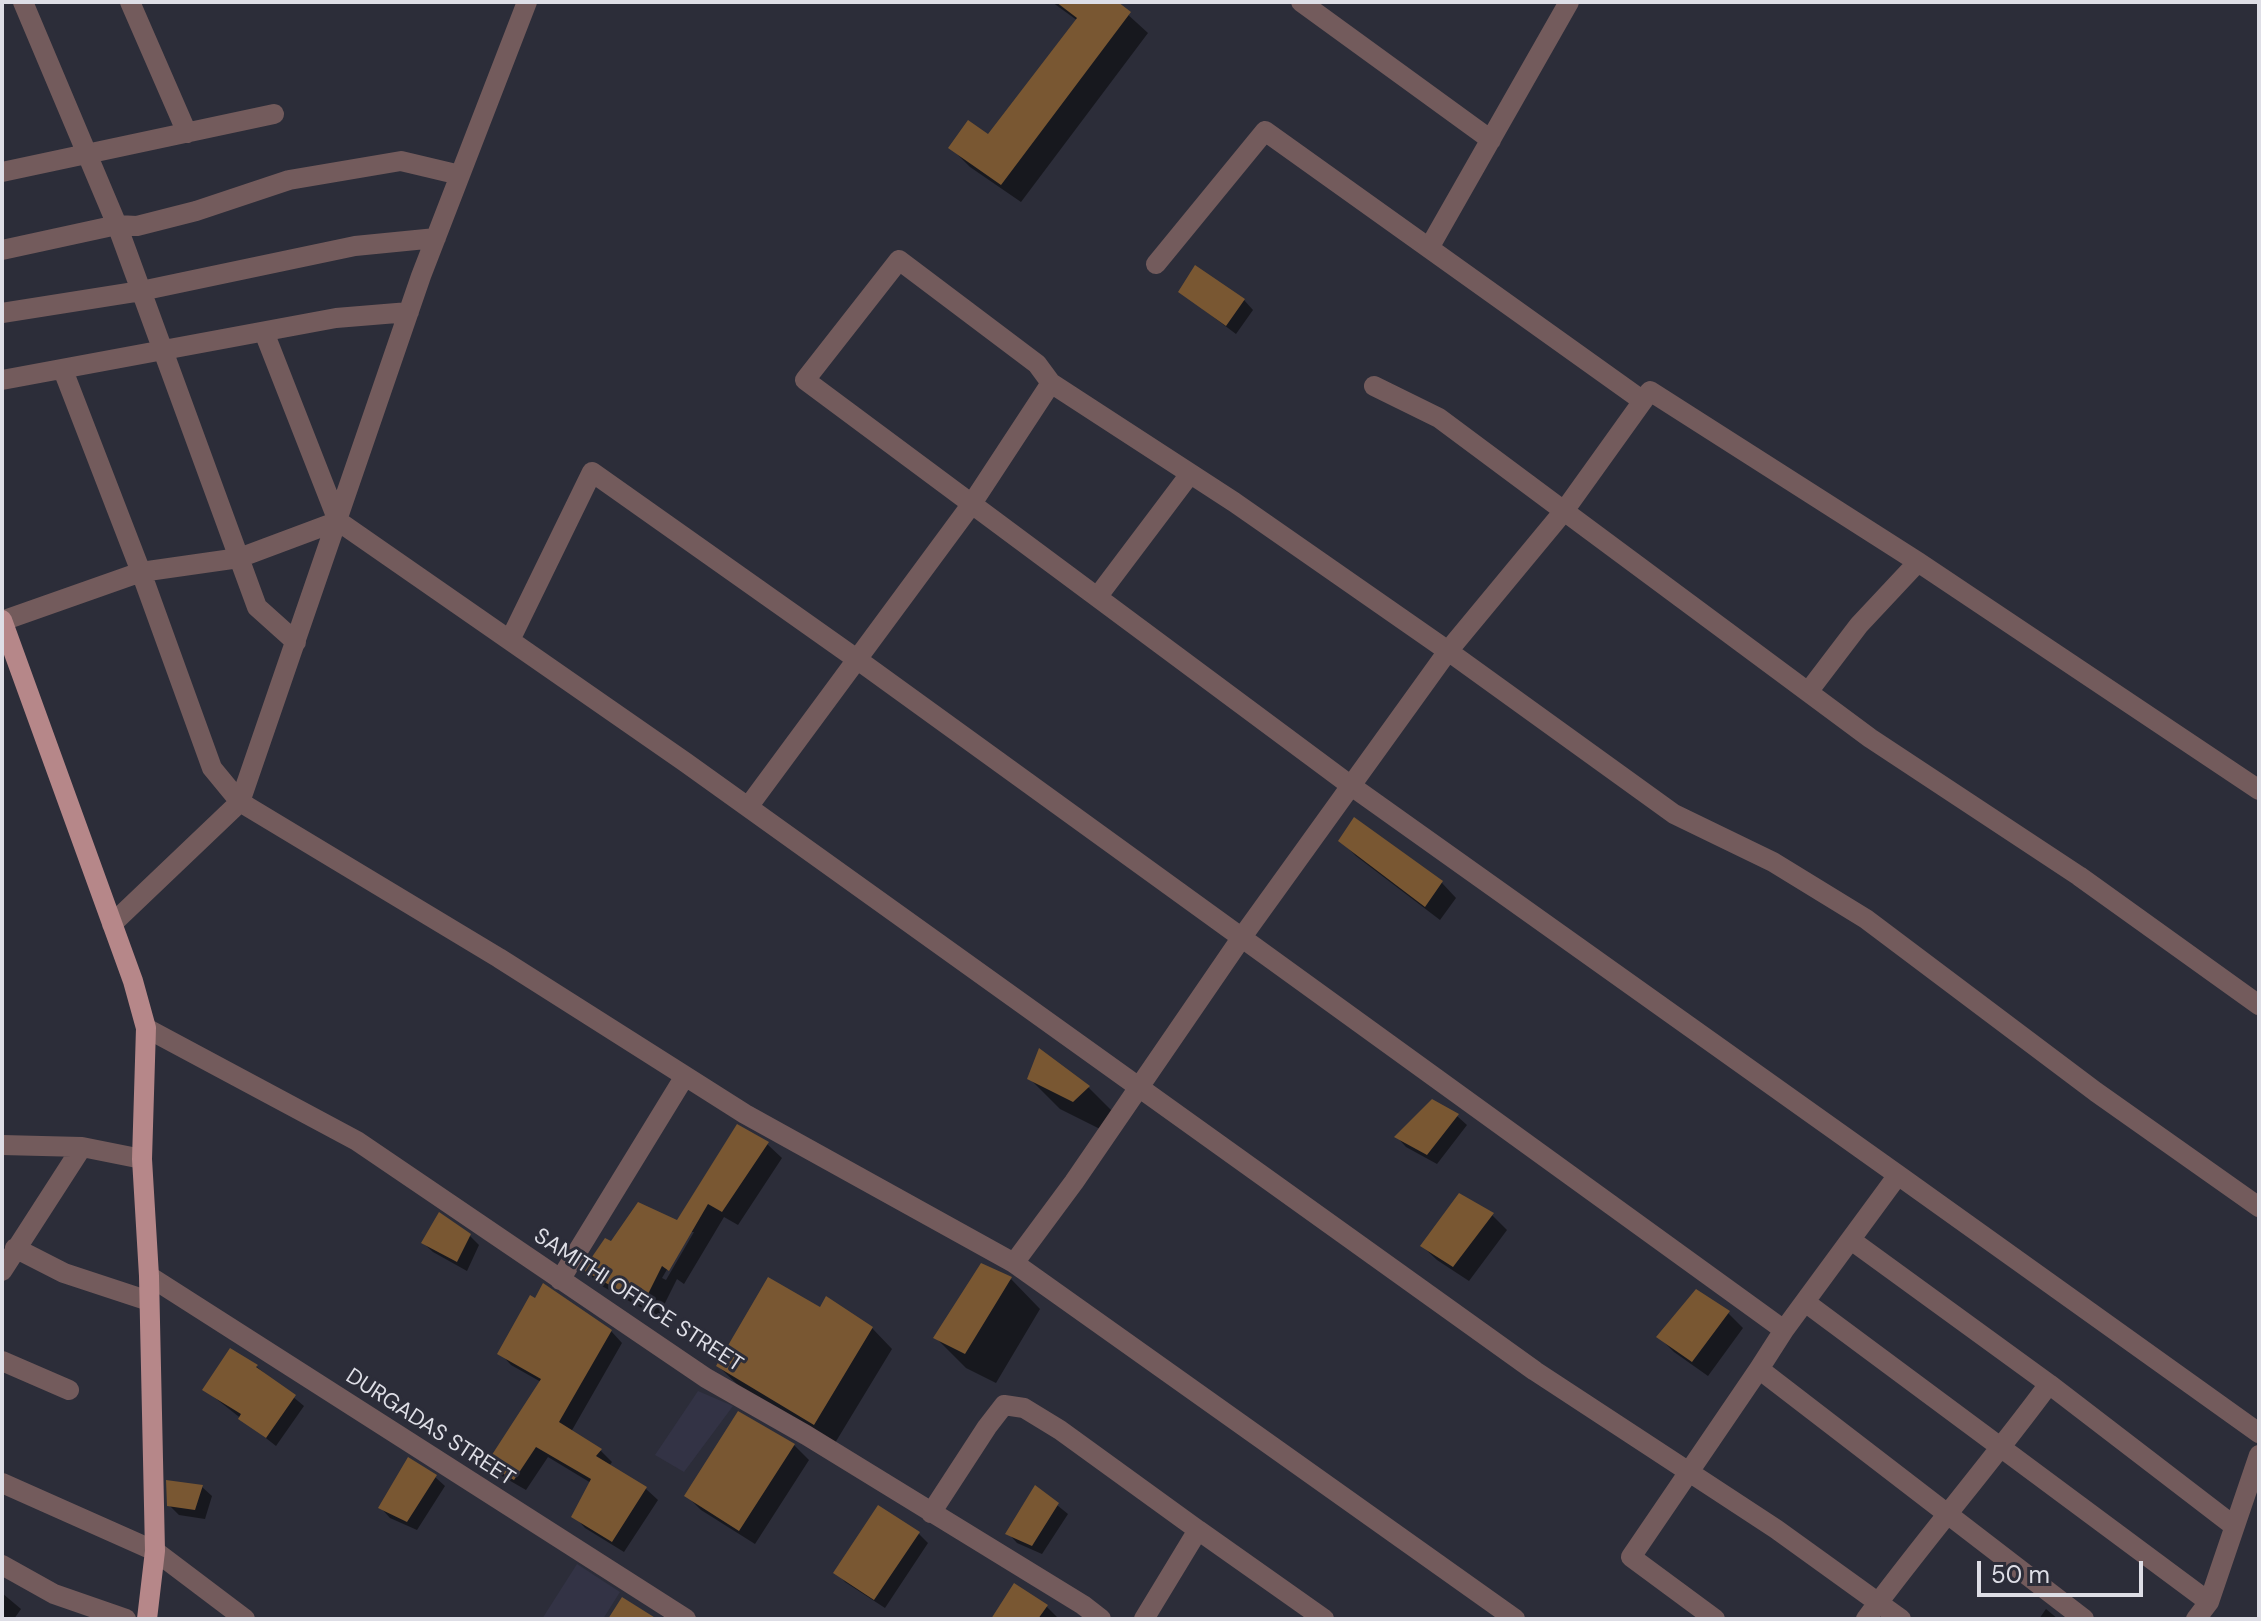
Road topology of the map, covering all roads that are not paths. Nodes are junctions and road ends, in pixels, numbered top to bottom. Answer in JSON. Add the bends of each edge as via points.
{"nodes":[{"id":1,"x":23,"y":2,"type":"edge"},
{"id":2,"x":130,"y":2,"type":"edge"},
{"id":3,"x":1301,"y":2,"type":"edge"},
{"id":4,"x":1569,"y":2,"type":"edge"},
{"id":5,"x":523,"y":3,"type":"edge"},
{"id":6,"x":274,"y":114,"type":"dead end"},
{"id":7,"x":187,"y":133,"type":"junction"},
{"id":8,"x":1491,"y":140,"type":"junction"},
{"id":9,"x":87,"y":154,"type":"junction"},
{"id":10,"x":2,"y":172,"type":"edge"},
{"id":11,"x":460,"y":175,"type":"junction"},
{"id":12,"x":117,"y":225,"type":"junction"},
{"id":13,"x":436,"y":238,"type":"junction"},
{"id":14,"x":1429,"y":248,"type":"junction"},
{"id":15,"x":2,"y":250,"type":"edge"},
{"id":16,"x":1156,"y":264,"type":"dead end"},
{"id":17,"x":141,"y":291,"type":"junction"},
{"id":18,"x":409,"y":312,"type":"junction"},
{"id":19,"x":2,"y":313,"type":"edge"},
{"id":20,"x":264,"y":332,"type":"junction"},
{"id":21,"x":164,"y":352,"type":"junction"},
{"id":22,"x":63,"y":370,"type":"junction"},
{"id":23,"x":2,"y":380,"type":"edge"},
{"id":24,"x":1051,"y":383,"type":"junction"},
{"id":25,"x":1374,"y":386,"type":"dead end"},
{"id":26,"x":1643,"y":401,"type":"junction"},
{"id":27,"x":1190,"y":474,"type":"junction"},
{"id":28,"x":971,"y":505,"type":"junction"},
{"id":29,"x":1564,"y":511,"type":"junction"},
{"id":30,"x":338,"y":521,"type":"junction"},
{"id":31,"x":239,"y":558,"type":"junction"},
{"id":32,"x":1918,"y":562,"type":"junction"},
{"id":33,"x":141,"y":572,"type":"junction"},
{"id":34,"x":1098,"y":596,"type":"junction"},
{"id":35,"x":2,"y":620,"type":"edge"},
{"id":36,"x":510,"y":640,"type":"junction"},
{"id":37,"x":296,"y":642,"type":"junction"},
{"id":38,"x":1448,"y":651,"type":"junction"},
{"id":39,"x":858,"y":660,"type":"junction"},
{"id":40,"x":1808,"y":692,"type":"junction"},
{"id":41,"x":1350,"y":785,"type":"junction"},
{"id":42,"x":2259,"y":790,"type":"edge"},
{"id":43,"x":240,"y":802,"type":"junction"},
{"id":44,"x":748,"y":807,"type":"junction"},
{"id":45,"x":112,"y":924,"type":"junction"},
{"id":46,"x":1242,"y":937,"type":"junction"},
{"id":47,"x":2259,"y":1005,"type":"edge"},
{"id":48,"x":146,"y":1028,"type":"junction"},
{"id":49,"x":685,"y":1076,"type":"junction"},
{"id":50,"x":1139,"y":1088,"type":"junction"},
{"id":51,"x":2,"y":1145,"type":"edge"},
{"id":52,"x":82,"y":1147,"type":"junction"},
{"id":53,"x":142,"y":1159,"type":"junction"},
{"id":54,"x":1898,"y":1175,"type":"junction"},
{"id":55,"x":2259,"y":1207,"type":"edge"},
{"id":56,"x":1851,"y":1240,"type":"junction"},
{"id":57,"x":15,"y":1248,"type":"junction"},
{"id":58,"x":1014,"y":1263,"type":"junction"},
{"id":59,"x":2,"y":1271,"type":"edge"},
{"id":60,"x":149,"y":1276,"type":"junction"},
{"id":61,"x":560,"y":1280,"type":"junction"},
{"id":62,"x":149,"y":1301,"type":"junction"},
{"id":63,"x":1805,"y":1302,"type":"junction"},
{"id":64,"x":1784,"y":1330,"type":"junction"},
{"id":65,"x":2,"y":1361,"type":"edge"},
{"id":66,"x":1759,"y":1369,"type":"junction"},
{"id":67,"x":2049,"y":1384,"type":"junction"},
{"id":68,"x":69,"y":1390,"type":"dead end"},
{"id":69,"x":2259,"y":1433,"type":"edge"},
{"id":70,"x":2000,"y":1450,"type":"junction"},
{"id":71,"x":2258,"y":1461,"type":"edge"},
{"id":72,"x":1691,"y":1472,"type":"junction"},
{"id":73,"x":2,"y":1483,"type":"edge"},
{"id":74,"x":931,"y":1513,"type":"junction"},
{"id":75,"x":1947,"y":1513,"type":"junction"},
{"id":76,"x":2234,"y":1526,"type":"junction"},
{"id":77,"x":1198,"y":1530,"type":"junction"},
{"id":78,"x":155,"y":1551,"type":"junction"},
{"id":79,"x":2,"y":1565,"type":"edge"},
{"id":80,"x":2209,"y":1602,"type":"junction"},
{"id":81,"x":1872,"y":1611,"type":"edge"},
{"id":82,"x":126,"y":1619,"type":"edge"},
{"id":83,"x":147,"y":1619,"type":"edge"},
{"id":84,"x":245,"y":1619,"type":"edge"},
{"id":85,"x":686,"y":1619,"type":"edge"},
{"id":86,"x":1101,"y":1619,"type":"edge"},
{"id":87,"x":1144,"y":1619,"type":"edge"},
{"id":88,"x":1324,"y":1619,"type":"edge"},
{"id":89,"x":1515,"y":1619,"type":"edge"},
{"id":90,"x":1715,"y":1619,"type":"edge"},
{"id":91,"x":1901,"y":1619,"type":"edge"},
{"id":92,"x":2084,"y":1619,"type":"edge"},
{"id":93,"x":2196,"y":1619,"type":"edge"}],
"edges":[{"from":1,"to":9,"type":"street"},
{"from":2,"to":7,"type":"street"},
{"from":3,"to":8,"type":"street"},
{"from":4,"to":8,"type":"street"},
{"from":5,"to":11,"type":"street"},
{"from":6,"to":7,"type":"street"},
{"from":7,"to":9,"type":"street"},
{"from":8,"to":14,"type":"street"},
{"from":9,"to":10,"type":"street"},
{"from":9,"to":12,"type":"street"},
{"from":11,"to":12,"type":"street","via":[[401,161],[289,180],[196,211],[137,226]]},
{"from":11,"to":13,"type":"street"},
{"from":12,"to":15,"type":"street"},
{"from":12,"to":17,"type":"street"},
{"from":13,"to":17,"type":"street","via":[[355,246]]},
{"from":13,"to":18,"type":"street"},
{"from":14,"to":16,"type":"street","via":[[1265,131]]},
{"from":14,"to":26,"type":"street"},
{"from":17,"to":19,"type":"street"},
{"from":17,"to":21,"type":"street"},
{"from":18,"to":20,"type":"street","via":[[336,318]]},
{"from":18,"to":30,"type":"street"},
{"from":20,"to":21,"type":"street"},
{"from":20,"to":30,"type":"street"},
{"from":21,"to":22,"type":"street"},
{"from":21,"to":31,"type":"street"},
{"from":22,"to":23,"type":"street"},
{"from":22,"to":33,"type":"street"},
{"from":24,"to":27,"type":"street"},
{"from":24,"to":28,"type":"street"},
{"from":24,"to":28,"type":"street","via":[[1037,364],[899,260],[805,380]]},
{"from":25,"to":29,"type":"street","via":[[1439,418]]},
{"from":26,"to":29,"type":"street"},
{"from":26,"to":32,"type":"street","via":[[1650,391]]},
{"from":27,"to":34,"type":"street"},
{"from":27,"to":38,"type":"street"},
{"from":28,"to":34,"type":"street"},
{"from":28,"to":39,"type":"street"},
{"from":29,"to":38,"type":"street"},
{"from":29,"to":40,"type":"street"},
{"from":30,"to":31,"type":"street"},
{"from":30,"to":36,"type":"street"},
{"from":30,"to":37,"type":"street"},
{"from":31,"to":33,"type":"street"},
{"from":31,"to":37,"type":"street","via":[[257,607]]},
{"from":32,"to":40,"type":"street","via":[[1859,625]]},
{"from":32,"to":42,"type":"street"},
{"from":33,"to":35,"type":"street"},
{"from":33,"to":43,"type":"street","via":[[212,768]]},
{"from":34,"to":41,"type":"street"},
{"from":35,"to":45,"type":"main road"},
{"from":36,"to":39,"type":"street","via":[[592,472]]},
{"from":36,"to":44,"type":"street"},
{"from":37,"to":43,"type":"street"},
{"from":38,"to":41,"type":"street"},
{"from":38,"to":55,"type":"street","via":[[1674,814],[1773,862],[1866,919]]},
{"from":39,"to":44,"type":"street"},
{"from":39,"to":46,"type":"street"},
{"from":40,"to":47,"type":"street"},
{"from":41,"to":46,"type":"street"},
{"from":41,"to":54,"type":"street"},
{"from":43,"to":45,"type":"street"},
{"from":43,"to":49,"type":"street"},
{"from":44,"to":50,"type":"street"},
{"from":45,"to":48,"type":"main road"},
{"from":46,"to":50,"type":"street"},
{"from":46,"to":64,"type":"street"},
{"from":48,"to":53,"type":"main road"},
{"from":48,"to":61,"type":"street","name":"SAMITHI OFFICE STREET","via":[[357,1141]]},
{"from":49,"to":58,"type":"street"},
{"from":49,"to":61,"type":"street"},
{"from":50,"to":58,"type":"street"},
{"from":50,"to":72,"type":"street","via":[[1535,1371]]},
{"from":51,"to":52,"type":"street"},
{"from":52,"to":53,"type":"street"},
{"from":52,"to":57,"type":"street"},
{"from":53,"to":60,"type":"main road"},
{"from":54,"to":56,"type":"street"},
{"from":54,"to":69,"type":"street"},
{"from":56,"to":63,"type":"street"},
{"from":56,"to":67,"type":"street"},
{"from":57,"to":59,"type":"street"},
{"from":57,"to":62,"type":"street","via":[[64,1273]]},
{"from":58,"to":89,"type":"street"},
{"from":60,"to":62,"type":"main road"},
{"from":60,"to":85,"type":"street","name":"DURGADAS STREET"},
{"from":61,"to":74,"type":"street","name":"SAMITHI OFFICE STREET","via":[[706,1378]]},
{"from":62,"to":78,"type":"main road"},
{"from":63,"to":64,"type":"street"},
{"from":63,"to":70,"type":"street"},
{"from":64,"to":66,"type":"street"},
{"from":65,"to":68,"type":"street"},
{"from":66,"to":72,"type":"street"},
{"from":66,"to":75,"type":"street"},
{"from":67,"to":70,"type":"street"},
{"from":67,"to":76,"type":"street"},
{"from":70,"to":75,"type":"street"},
{"from":70,"to":80,"type":"street"},
{"from":71,"to":76,"type":"street"},
{"from":72,"to":81,"type":"street","via":[[1776,1529]]},
{"from":72,"to":90,"type":"street","via":[[1631,1557]]},
{"from":73,"to":78,"type":"street"},
{"from":74,"to":77,"type":"street","via":[[1004,1405],[1024,1408],[1060,1430]]},
{"from":74,"to":86,"type":"street","name":"SAMITHI OFFICE STREET"},
{"from":75,"to":81,"type":"street"},
{"from":75,"to":92,"type":"street"},
{"from":76,"to":80,"type":"street"},
{"from":77,"to":87,"type":"street"},
{"from":77,"to":88,"type":"street"},
{"from":78,"to":83,"type":"main road"},
{"from":78,"to":84,"type":"street"},
{"from":79,"to":82,"type":"street","via":[[54,1594]]},
{"from":80,"to":93,"type":"street"},
{"from":81,"to":91,"type":"street"}]}
